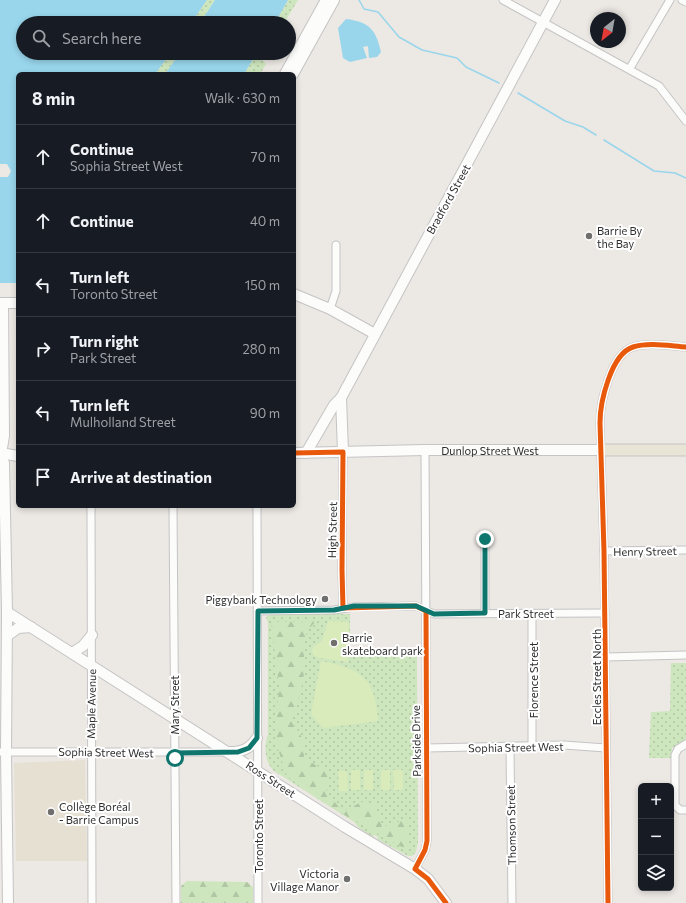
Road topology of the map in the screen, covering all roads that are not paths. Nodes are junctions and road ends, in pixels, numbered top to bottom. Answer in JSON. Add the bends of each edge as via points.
{"nodes":[{"id":1,"x":326,"y":0,"type":"edge"},
{"id":2,"x":334,"y":0,"type":"edge"},
{"id":3,"x":503,"y":0,"type":"edge"},
{"id":4,"x":555,"y":0,"type":"edge"},
{"id":5,"x":670,"y":0,"type":"edge"},
{"id":6,"x":682,"y":0,"type":"edge"},
{"id":7,"x":686,"y":2,"type":"edge"},
{"id":8,"x":543,"y":22,"type":"junction"},
{"id":9,"x":296,"y":54,"type":"edge"},
{"id":10,"x":293,"y":60,"type":"edge"},
{"id":11,"x":630,"y":68,"type":"junction"},
{"id":12,"x":286,"y":72,"type":"edge"},
{"id":13,"x":294,"y":72,"type":"edge"},
{"id":14,"x":686,"y":121,"type":"edge"},
{"id":15,"x":336,"y":245,"type":"dead end"},
{"id":16,"x":296,"y":295,"type":"edge"},
{"id":17,"x":1,"y":303,"type":"edge"},
{"id":18,"x":16,"y":303,"type":"edge"},
{"id":19,"x":330,"y":309,"type":"junction"},
{"id":20,"x":375,"y":334,"type":"junction"},
{"id":21,"x":2,"y":346,"type":"edge"},
{"id":22,"x":686,"y":347,"type":"edge"},
{"id":23,"x":342,"y":398,"type":"junction"},
{"id":24,"x":425,"y":450,"type":"junction"},
{"id":25,"x":602,"y":450,"type":"junction"},
{"id":26,"x":686,"y":450,"type":"edge"},
{"id":27,"x":343,"y":452,"type":"junction"},
{"id":28,"x":0,"y":453,"type":"edge"},
{"id":29,"x":296,"y":453,"type":"edge"},
{"id":30,"x":306,"y":453,"type":"junction"},
{"id":31,"x":16,"y":456,"type":"edge"},
{"id":32,"x":90,"y":508,"type":"edge"},
{"id":33,"x":173,"y":508,"type":"edge"},
{"id":34,"x":257,"y":508,"type":"edge"},
{"id":35,"x":485,"y":539,"type":"dead end"},
{"id":36,"x":686,"y":550,"type":"edge"},
{"id":37,"x":604,"y":551,"type":"junction"},
{"id":38,"x":3,"y":574,"type":"edge"},
{"id":39,"x":343,"y":608,"type":"junction"},
{"id":40,"x":258,"y":611,"type":"junction"},
{"id":41,"x":426,"y":611,"type":"junction"},
{"id":42,"x":7,"y":612,"type":"junction"},
{"id":43,"x":485,"y":613,"type":"junction"},
{"id":44,"x":532,"y":613,"type":"junction"},
{"id":45,"x":605,"y":613,"type":"junction"},
{"id":46,"x":31,"y":627,"type":"junction"},
{"id":47,"x":92,"y":635,"type":"junction"},
{"id":48,"x":7,"y":636,"type":"junction"},
{"id":49,"x":72,"y":653,"type":"junction"},
{"id":50,"x":686,"y":655,"type":"edge"},
{"id":51,"x":606,"y":657,"type":"junction"},
{"id":52,"x":92,"y":665,"type":"junction"},
{"id":53,"x":3,"y":690,"type":"edge"},
{"id":54,"x":174,"y":717,"type":"junction"},
{"id":55,"x":257,"y":738,"type":"junction"},
{"id":56,"x":686,"y":744,"type":"edge"},
{"id":57,"x":532,"y":746,"type":"junction"},
{"id":58,"x":426,"y":748,"type":"junction"},
{"id":59,"x":510,"y":748,"type":"junction"},
{"id":60,"x":606,"y":748,"type":"junction"},
{"id":61,"x":90,"y":751,"type":"junction"},
{"id":62,"x":3,"y":752,"type":"edge"},
{"id":63,"x":230,"y":752,"type":"junction"},
{"id":64,"x":175,"y":753,"type":"junction"},
{"id":65,"x":259,"y":770,"type":"junction"},
{"id":66,"x":686,"y":810,"type":"edge"},
{"id":67,"x":415,"y":869,"type":"junction"},
{"id":68,"x":8,"y":903,"type":"edge"},
{"id":69,"x":92,"y":903,"type":"edge"},
{"id":70,"x":176,"y":903,"type":"edge"},
{"id":71,"x":258,"y":903,"type":"edge"},
{"id":72,"x":446,"y":903,"type":"edge"},
{"id":73,"x":512,"y":903,"type":"edge"},
{"id":74,"x":608,"y":903,"type":"edge"}],
"edges":[{"from":1,"to":9,"type":"main road"},
{"from":2,"to":13,"type":"main road"},
{"from":3,"to":8,"type":"street"},
{"from":4,"to":8,"type":"main road","name":"Bradford Street"},
{"from":5,"to":11,"type":"street"},
{"from":6,"to":7,"type":"street"},
{"from":8,"to":11,"type":"street"},
{"from":8,"to":20,"type":"main road","name":"Bradford Street"},
{"from":10,"to":12,"type":"main road"},
{"from":11,"to":14,"type":"street","via":[[659,86]]},
{"from":15,"to":19,"type":"street","via":[[336,291]]},
{"from":16,"to":19,"type":"main road"},
{"from":17,"to":18,"type":"main road"},
{"from":17,"to":21,"type":"main road"},
{"from":19,"to":20,"type":"main road"},
{"from":20,"to":23,"type":"main road","name":"Bradford Street"},
{"from":21,"to":28,"type":"main road","via":[[4,436]]},
{"from":22,"to":25,"type":"street","name":"Eccles Street North","via":[[642,345],[625,350],[615,366],[601,405]]},
{"from":23,"to":27,"type":"main road","name":"High Street"},
{"from":23,"to":30,"type":"main road","name":"Bradford Street","via":[[334,405]]},
{"from":24,"to":25,"type":"main road","name":"Dunlop Street West"},
{"from":24,"to":27,"type":"main road","name":"Dunlop Street West"},
{"from":24,"to":41,"type":"street","name":"Parkside Drive"},
{"from":25,"to":26,"type":"main road","name":"Dunlop Street West"},
{"from":25,"to":37,"type":"street","name":"Eccles Street North"},
{"from":27,"to":30,"type":"main road","name":"Dunlop Street West"},
{"from":27,"to":39,"type":"street","name":"High Street"},
{"from":28,"to":31,"type":"main road"},
{"from":28,"to":38,"type":"main road","via":[[4,463]]},
{"from":29,"to":30,"type":"main road","name":"Dunlop Street West"},
{"from":32,"to":47,"type":"street","name":"Maple Avenue"},
{"from":33,"to":54,"type":"street","name":"Mary Street"},
{"from":34,"to":40,"type":"street","name":"Toronto Street"},
{"from":35,"to":43,"type":"street"},
{"from":36,"to":37,"type":"street","name":"Henry Street"},
{"from":37,"to":45,"type":"street","name":"Eccles Street North"},
{"from":38,"to":42,"type":"main road"},
{"from":39,"to":40,"type":"street","name":"Park Street"},
{"from":39,"to":41,"type":"street","name":"Park Street","via":[[416,606]]},
{"from":40,"to":55,"type":"street","name":"Toronto Street"},
{"from":41,"to":43,"type":"street","name":"Park Street","via":[[434,614]]},
{"from":41,"to":58,"type":"street","name":"Parkside Drive"},
{"from":42,"to":46,"type":"main road","name":"Ross Street"},
{"from":42,"to":48,"type":"main road"},
{"from":43,"to":44,"type":"street","name":"Park Street"},
{"from":44,"to":45,"type":"street","name":"Park Street"},
{"from":44,"to":57,"type":"street","name":"Florence Street"},
{"from":45,"to":51,"type":"street","name":"Eccles Street North"},
{"from":46,"to":48,"type":"main road","via":[[18,628]]},
{"from":46,"to":49,"type":"main road","name":"Ross Street"},
{"from":47,"to":49,"type":"main road","via":[[83,646]]},
{"from":47,"to":52,"type":"street","name":"Maple Avenue"},
{"from":48,"to":53,"type":"main road"},
{"from":49,"to":52,"type":"main road","name":"Ross Street"},
{"from":50,"to":51,"type":"street"},
{"from":51,"to":60,"type":"street","name":"Eccles Street North"},
{"from":52,"to":54,"type":"main road","name":"Ross Street"},
{"from":52,"to":61,"type":"street","name":"Maple Avenue"},
{"from":53,"to":62,"type":"main road"},
{"from":54,"to":63,"type":"main road","name":"Ross Street"},
{"from":54,"to":64,"type":"street","name":"Mary Street"},
{"from":55,"to":63,"type":"main road","via":[[249,748]]},
{"from":55,"to":65,"type":"street","name":"Toronto Street"},
{"from":56,"to":66,"type":"street","via":[[678,749],[675,755],[675,805],[680,810]]},
{"from":57,"to":59,"type":"street","name":"Sophia Street West"},
{"from":57,"to":60,"type":"street","name":"Sophia Street West"},
{"from":58,"to":59,"type":"street","name":"Sophia Street West"},
{"from":58,"to":67,"type":"street","name":"Parkside Drive","via":[[427,841]]},
{"from":59,"to":73,"type":"street","name":"Thomson Street"},
{"from":60,"to":74,"type":"street","name":"Eccles Street North"},
{"from":61,"to":62,"type":"street","name":"Sophia Street West"},
{"from":61,"to":64,"type":"street","name":"Sophia Street West"},
{"from":61,"to":69,"type":"street","name":"Maple Avenue"},
{"from":62,"to":68,"type":"main road"},
{"from":63,"to":64,"type":"street","name":"Sophia Street West"},
{"from":63,"to":65,"type":"main road","name":"Ross Street"},
{"from":64,"to":70,"type":"street","name":"Mary Street"},
{"from":65,"to":67,"type":"main road","name":"Ross Street","via":[[345,827]]},
{"from":65,"to":71,"type":"street","name":"Toronto Street"},
{"from":67,"to":72,"type":"main road","name":"Ross Street","via":[[428,879]]}]}
